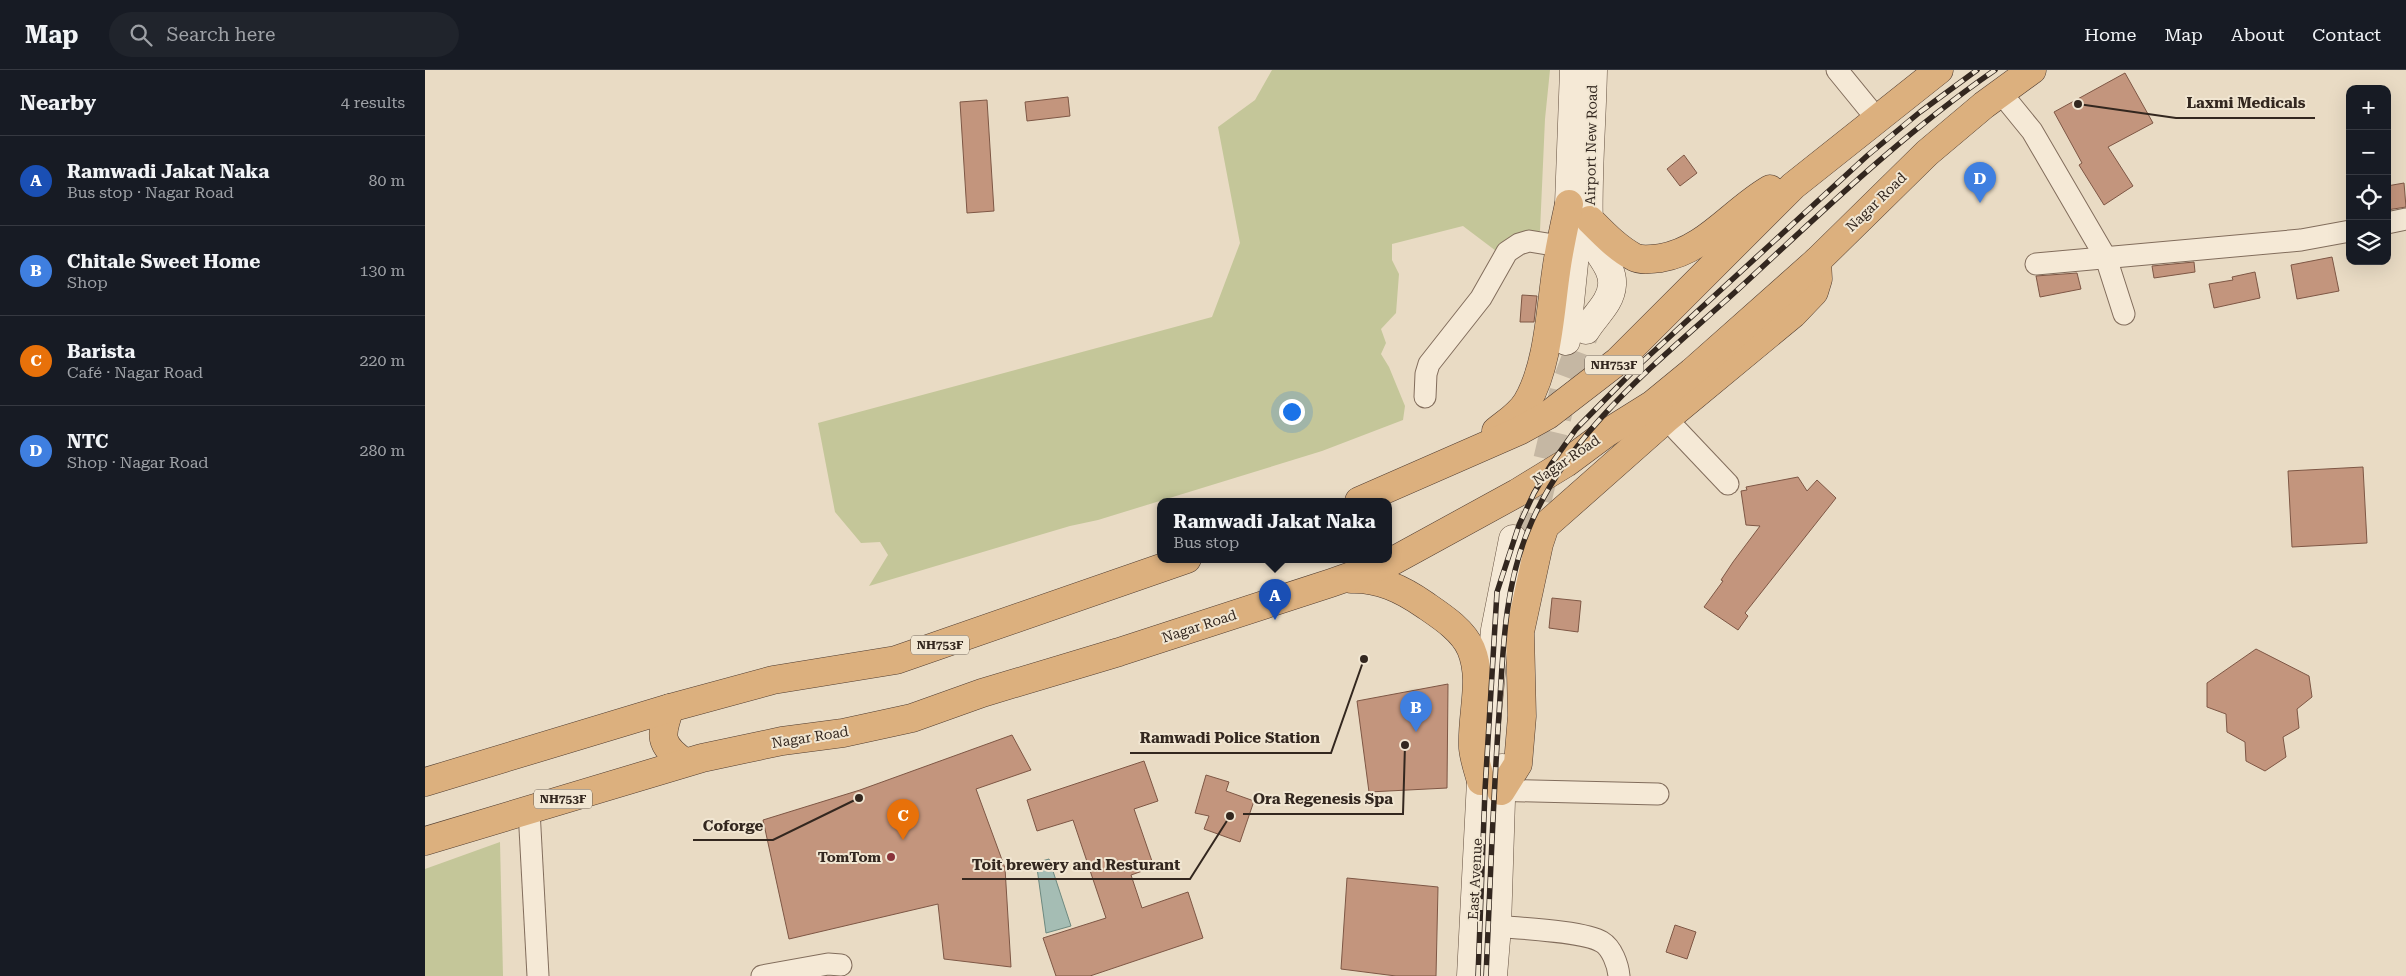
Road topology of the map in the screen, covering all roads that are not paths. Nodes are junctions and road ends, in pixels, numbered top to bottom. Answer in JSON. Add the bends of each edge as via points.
{"nodes":[{"id":1,"x":1574,"y":70,"type":"edge"},
{"id":2,"x":1593,"y":70,"type":"edge"},
{"id":3,"x":1837,"y":70,"type":"edge"},
{"id":4,"x":2032,"y":70,"type":"edge"},
{"id":5,"x":1935,"y":71,"type":"edge"},
{"id":6,"x":2001,"y":93,"type":"junction"},
{"id":7,"x":1877,"y":119,"type":"junction"},
{"id":8,"x":1808,"y":175,"type":"junction"},
{"id":9,"x":1579,"y":212,"type":"junction"},
{"id":10,"x":2406,"y":219,"type":"edge"},
{"id":11,"x":2391,"y":222,"type":"edge"},
{"id":12,"x":2346,"y":232,"type":"edge"},
{"id":13,"x":1560,"y":246,"type":"junction"},
{"id":14,"x":2105,"y":258,"type":"junction"},
{"id":15,"x":2036,"y":264,"type":"dead end"},
{"id":16,"x":2124,"y":314,"type":"dead end"},
{"id":17,"x":1425,"y":397,"type":"dead end"},
{"id":18,"x":1659,"y":412,"type":"junction"},
{"id":19,"x":1459,"y":459,"type":"junction"},
{"id":20,"x":1728,"y":484,"type":"dead end"},
{"id":21,"x":1366,"y":498,"type":"edge"},
{"id":22,"x":1521,"y":540,"type":"tunnel mouth"},
{"id":23,"x":1392,"y":561,"type":"edge"},
{"id":24,"x":1175,"y":563,"type":"edge"},
{"id":25,"x":1388,"y":563,"type":"edge"},
{"id":26,"x":1345,"y":579,"type":"junction"},
{"id":27,"x":670,"y":708,"type":"junction"},
{"id":28,"x":627,"y":720,"type":"junction"},
{"id":29,"x":684,"y":762,"type":"junction"},
{"id":30,"x":641,"y":776,"type":"junction"},
{"id":31,"x":425,"y":782,"type":"edge"},
{"id":32,"x":1488,"y":787,"type":"junction"},
{"id":33,"x":1658,"y":794,"type":"dead end"},
{"id":34,"x":529,"y":810,"type":"junction"},
{"id":35,"x":425,"y":841,"type":"edge"},
{"id":36,"x":1485,"y":926,"type":"junction"},
{"id":37,"x":841,"y":964,"type":"dead end"},
{"id":38,"x":538,"y":976,"type":"edge"},
{"id":39,"x":762,"y":976,"type":"edge"},
{"id":40,"x":1471,"y":976,"type":"edge"},
{"id":41,"x":1493,"y":976,"type":"edge"},
{"id":42,"x":1619,"y":976,"type":"edge"}],
"edges":[{"from":1,"to":9,"type":"main road"},
{"from":2,"to":9,"type":"main road","name":"Airport New Road"},
{"from":3,"to":7,"type":"street"},
{"from":4,"to":6,"type":"highway","name":"Nagar Road"},
{"from":5,"to":7,"type":"highway","number":"NH753F"},
{"from":6,"to":14,"type":"street","via":[[2032,131]]},
{"from":6,"to":18,"type":"highway","name":"Nagar Road","via":[[1927,153],[1817,261],[1818,279],[1814,292],[1793,314]]},
{"from":7,"to":8,"type":"highway","number":"NH753F"},
{"from":8,"to":9,"type":"highway","via":[[1783,182],[1766,192],[1694,247],[1678,255],[1649,260],[1635,258]]},
{"from":8,"to":19,"type":"highway","number":"NH753F","via":[[1793,186],[1618,361],[1548,415]]},
{"from":9,"to":9,"type":"main road","via":[[1574,263],[1576,336],[1607,303],[1613,283]]},
{"from":9,"to":13,"type":"highway"},
{"from":10,"to":11,"type":"street"},
{"from":12,"to":14,"type":"street","via":[[2301,240]]},
{"from":13,"to":17,"type":"street","via":[[1529,241],[1507,252],[1481,298],[1429,364]]},
{"from":13,"to":19,"type":"highway","via":[[1545,347],[1532,392],[1516,415]]},
{"from":14,"to":15,"type":"street"},
{"from":14,"to":16,"type":"street"},
{"from":18,"to":20,"type":"street"},
{"from":18,"to":23,"type":"highway","name":"Nagar Road","number":"NH753F","via":[[1605,434],[1517,493]]},
{"from":18,"to":32,"type":"highway","via":[[1545,526],[1521,632],[1518,764]]},
{"from":19,"to":21,"type":"highway","number":"NH753F"},
{"from":22,"to":32,"type":"main road","name":"East Avenue"},
{"from":24,"to":27,"type":"highway","number":"NH753F","via":[[896,660],[773,680]]},
{"from":25,"to":26,"type":"highway","name":"Nagar Road","number":"NH753F"},
{"from":26,"to":29,"type":"highway","name":"Nagar Road","number":"NH753F","via":[[982,693],[913,718]]},
{"from":26,"to":32,"type":"highway","via":[[1366,578],[1392,585],[1451,623],[1471,647],[1477,693],[1473,748]]},
{"from":27,"to":28,"type":"highway","number":"NH753F"},
{"from":27,"to":29,"type":"highway","via":[[662,728],[663,740],[669,752]]},
{"from":28,"to":30,"type":"highway","via":[[647,744]]},
{"from":28,"to":31,"type":"highway","number":"NH753F"},
{"from":29,"to":30,"type":"highway","name":"Nagar Road","number":"NH753F"},
{"from":30,"to":34,"type":"highway","name":"Nagar Road","number":"NH753F"},
{"from":32,"to":33,"type":"street"},
{"from":32,"to":36,"type":"main road","name":"East Avenue"},
{"from":34,"to":35,"type":"highway","name":"Nagar Road","number":"NH753F"},
{"from":34,"to":38,"type":"street"},
{"from":36,"to":40,"type":"main road","name":"East Avenue"},
{"from":36,"to":41,"type":"main road","name":"East Avenue"},
{"from":36,"to":42,"type":"street","via":[[1583,936],[1602,942],[1612,953]]},
{"from":37,"to":39,"type":"street"}]}
